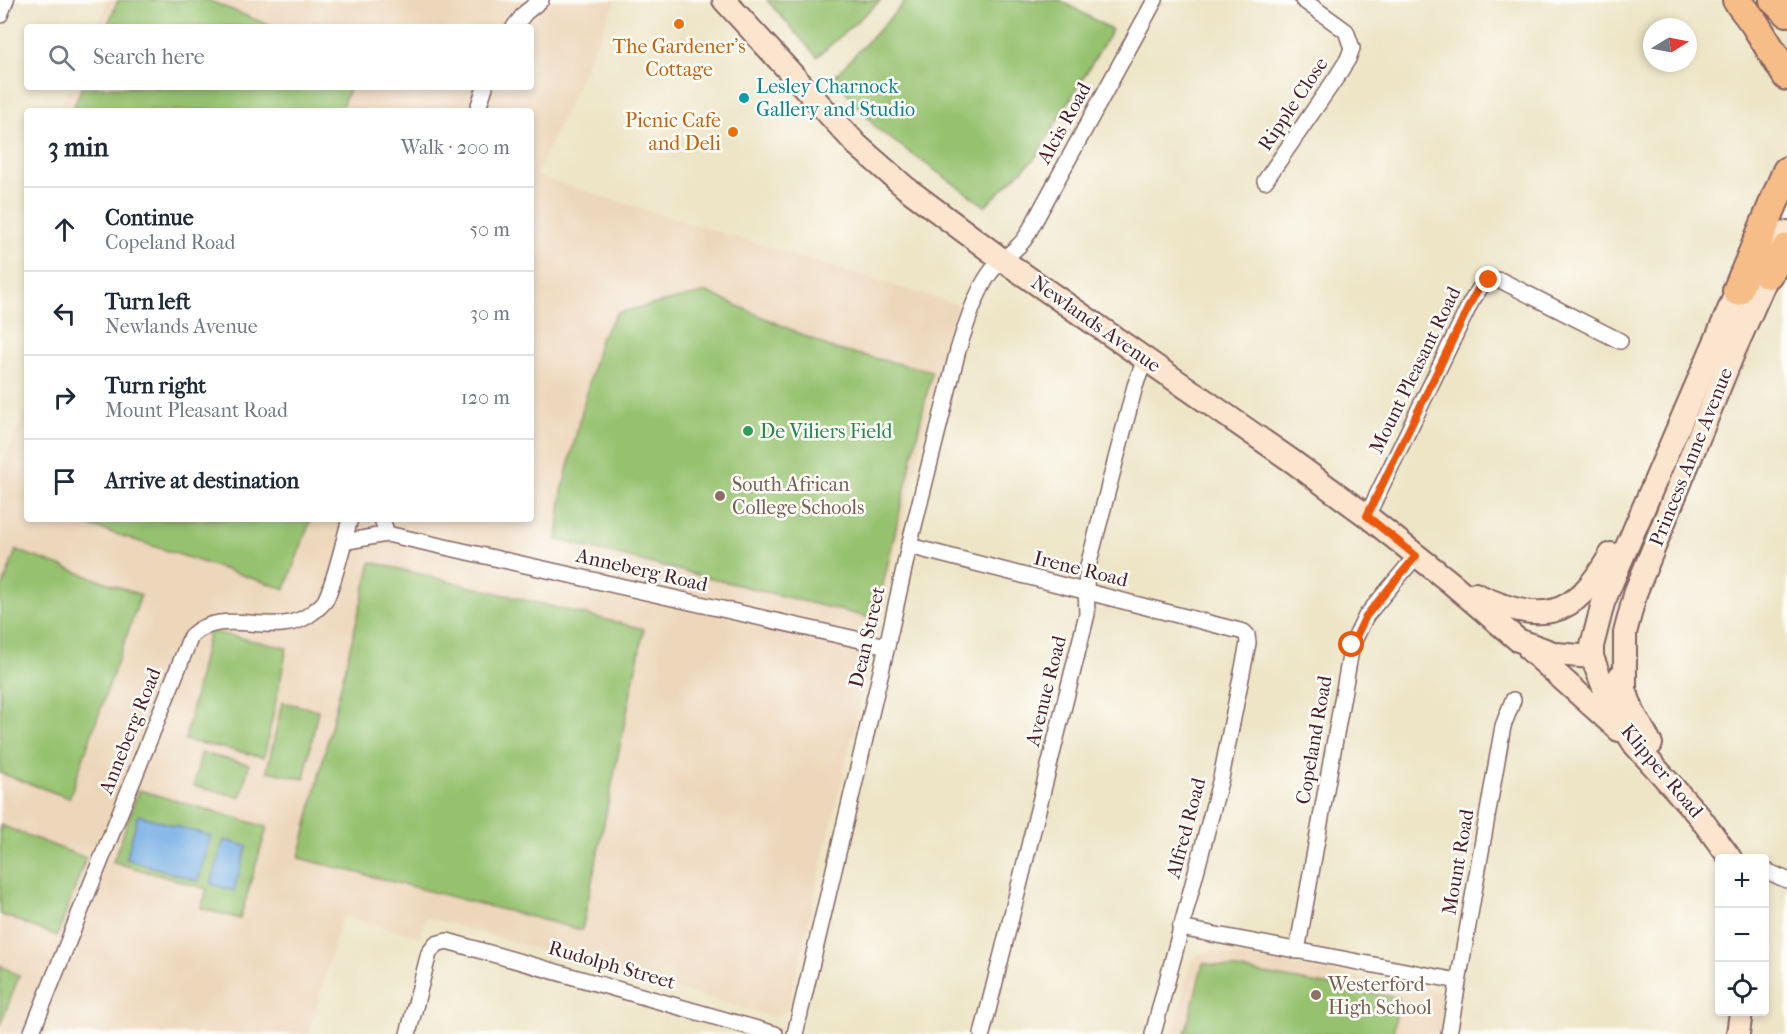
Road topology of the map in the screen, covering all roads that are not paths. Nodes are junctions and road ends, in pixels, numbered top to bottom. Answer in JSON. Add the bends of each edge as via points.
{"nodes":[{"id":1,"x":6,"y":0,"type":"edge"},
{"id":2,"x":541,"y":0,"type":"edge"},
{"id":3,"x":724,"y":0,"type":"edge"},
{"id":4,"x":1155,"y":0,"type":"edge"},
{"id":5,"x":1303,"y":0,"type":"edge"},
{"id":6,"x":1737,"y":0,"type":"edge"},
{"id":7,"x":1774,"y":0,"type":"edge"},
{"id":8,"x":1787,"y":12,"type":"edge"},
{"id":9,"x":0,"y":15,"type":"edge"},
{"id":10,"x":516,"y":24,"type":"edge"},
{"id":11,"x":1787,"y":76,"type":"edge"},
{"id":12,"x":484,"y":90,"type":"edge"},
{"id":13,"x":478,"y":108,"type":"edge"},
{"id":14,"x":1787,"y":171,"type":"edge"},
{"id":15,"x":1265,"y":181,"type":"dead end"},
{"id":16,"x":1787,"y":199,"type":"edge"},
{"id":17,"x":1787,"y":232,"type":"edge"},
{"id":18,"x":1787,"y":248,"type":"edge"},
{"id":19,"x":1004,"y":261,"type":"junction"},
{"id":20,"x":1768,"y":274,"type":"junction"},
{"id":21,"x":1737,"y":291,"type":"junction"},
{"id":22,"x":1620,"y":341,"type":"dead end"},
{"id":23,"x":1145,"y":359,"type":"junction"},
{"id":24,"x":1678,"y":488,"type":"junction"},
{"id":25,"x":1645,"y":506,"type":"junction"},
{"id":26,"x":1367,"y":516,"type":"junction"},
{"id":27,"x":349,"y":522,"type":"edge"},
{"id":28,"x":385,"y":526,"type":"edge"},
{"id":29,"x":344,"y":542,"type":"junction"},
{"id":30,"x":909,"y":546,"type":"junction"},
{"id":31,"x":1416,"y":556,"type":"junction"},
{"id":32,"x":1450,"y":582,"type":"junction"},
{"id":33,"x":1086,"y":592,"type":"junction"},
{"id":34,"x":1494,"y":619,"type":"junction"},
{"id":35,"x":1244,"y":632,"type":"joint"},
{"id":36,"x":1518,"y":640,"type":"junction"},
{"id":37,"x":887,"y":646,"type":"junction"},
{"id":38,"x":1595,"y":651,"type":"junction"},
{"id":39,"x":1625,"y":688,"type":"junction"},
{"id":40,"x":1513,"y":700,"type":"dead end"},
{"id":41,"x":1635,"y":746,"type":"junction"},
{"id":42,"x":1727,"y":854,"type":"edge"},
{"id":43,"x":1743,"y":854,"type":"edge"},
{"id":44,"x":1769,"y":872,"type":"edge"},
{"id":45,"x":1787,"y":880,"type":"edge"},
{"id":46,"x":1180,"y":928,"type":"junction"},
{"id":47,"x":1297,"y":951,"type":"junction"},
{"id":48,"x":1458,"y":981,"type":"junction"},
{"id":49,"x":1740,"y":1016,"type":"edge"},
{"id":50,"x":31,"y":1034,"type":"edge"},
{"id":51,"x":408,"y":1034,"type":"edge"},
{"id":52,"x":776,"y":1034,"type":"edge"},
{"id":53,"x":795,"y":1034,"type":"edge"},
{"id":54,"x":982,"y":1034,"type":"edge"},
{"id":55,"x":1153,"y":1034,"type":"edge"},
{"id":56,"x":1449,"y":1034,"type":"edge"},
{"id":57,"x":1738,"y":1034,"type":"edge"}],
"edges":[{"from":1,"to":9,"type":"street"},
{"from":2,"to":10,"type":"street"},
{"from":3,"to":19,"type":"main road","name":"Newlands Avenue","via":[[873,160]]},
{"from":4,"to":19,"type":"street","name":"Alcis Road","via":[[1026,237]]},
{"from":5,"to":15,"type":"street","name":"Ripple Close","via":[[1346,31],[1352,48],[1336,78]]},
{"from":6,"to":11,"type":"highway"},
{"from":7,"to":8,"type":"highway"},
{"from":12,"to":13,"type":"street"},
{"from":14,"to":21,"type":"highway"},
{"from":16,"to":21,"type":"main road","name":"Princess Anne Avenue"},
{"from":17,"to":20,"type":"main road","name":"Princess Anne Avenue"},
{"from":18,"to":20,"type":"highway"},
{"from":19,"to":23,"type":"main road","name":"Newlands Avenue"},
{"from":19,"to":30,"type":"street","name":"Dean Street","via":[[988,277],[964,331]]},
{"from":20,"to":24,"type":"main road","name":"Princess Anne Avenue"},
{"from":21,"to":25,"type":"main road","name":"Princess Anne Avenue"},
{"from":22,"to":26,"type":"street","name":"Mount Pleasant Road","via":[[1502,282],[1484,282]]},
{"from":23,"to":26,"type":"main road","name":"Newlands Avenue"},
{"from":23,"to":33,"type":"street","name":"Avenue Road","via":[[1134,386],[1088,566]]},
{"from":24,"to":38,"type":"main road","via":[[1643,542]]},
{"from":24,"to":39,"type":"main road","name":"Princess Anne Avenue","via":[[1629,613]]},
{"from":25,"to":32,"type":"main road","via":[[1628,525],[1588,589],[1566,606],[1523,612]]},
{"from":25,"to":38,"type":"main road","name":"Princess Anne Avenue","via":[[1603,603]]},
{"from":26,"to":31,"type":"main road","name":"Newlands Avenue"},
{"from":27,"to":29,"type":"street","name":"Anneberg Road"},
{"from":28,"to":29,"type":"street","name":"Anneberg Road"},
{"from":28,"to":37,"type":"street","name":"Anneberg Road"},
{"from":29,"to":50,"type":"street","name":"Anneberg Road","via":[[326,601],[311,614],[282,625],[211,623],[191,636]]},
{"from":30,"to":33,"type":"street","name":"Irene Road"},
{"from":30,"to":37,"type":"street","name":"Dean Street"},
{"from":31,"to":32,"type":"main road","name":"Newlands Avenue"},
{"from":31,"to":47,"type":"street","name":"Copeland Road","via":[[1366,616],[1352,645]]},
{"from":32,"to":34,"type":"main road","name":"Newlands Avenue"},
{"from":33,"to":35,"type":"street","name":"Irene Road"},
{"from":33,"to":54,"type":"street","name":"Avenue Road","via":[[1087,614]]},
{"from":34,"to":36,"type":"main road","name":"Newlands Avenue"},
{"from":34,"to":38,"type":"main road","name":"Newlands Avenue","via":[[1542,638]]},
{"from":35,"to":46,"type":"street","name":"Alfred Road","via":[[1248,643],[1221,778]]},
{"from":36,"to":38,"type":"main road","name":"Newlands Avenue","via":[[1556,654]]},
{"from":36,"to":41,"type":"main road"},
{"from":37,"to":53,"type":"street","name":"Dean Street"},
{"from":38,"to":39,"type":"main road","via":[[1614,662]]},
{"from":38,"to":41,"type":"main road","name":"Klipper Road","via":[[1616,714]]},
{"from":39,"to":43,"type":"main road","name":"Klipper Road","via":[[1648,739],[1721,819]]},
{"from":40,"to":48,"type":"street","name":"Mount Road","via":[[1503,726]]},
{"from":41,"to":42,"type":"main road","name":"Klipper Road","via":[[1700,816]]},
{"from":44,"to":45,"type":"street"},
{"from":46,"to":47,"type":"street"},
{"from":46,"to":55,"type":"street","name":"Alfred Road"},
{"from":47,"to":48,"type":"street"},
{"from":48,"to":56,"type":"street","name":"Mount Road"},
{"from":49,"to":57,"type":"main road"},
{"from":51,"to":52,"type":"street","name":"Rudolph Street","via":[[429,953],[436,944],[453,941]]}]}
